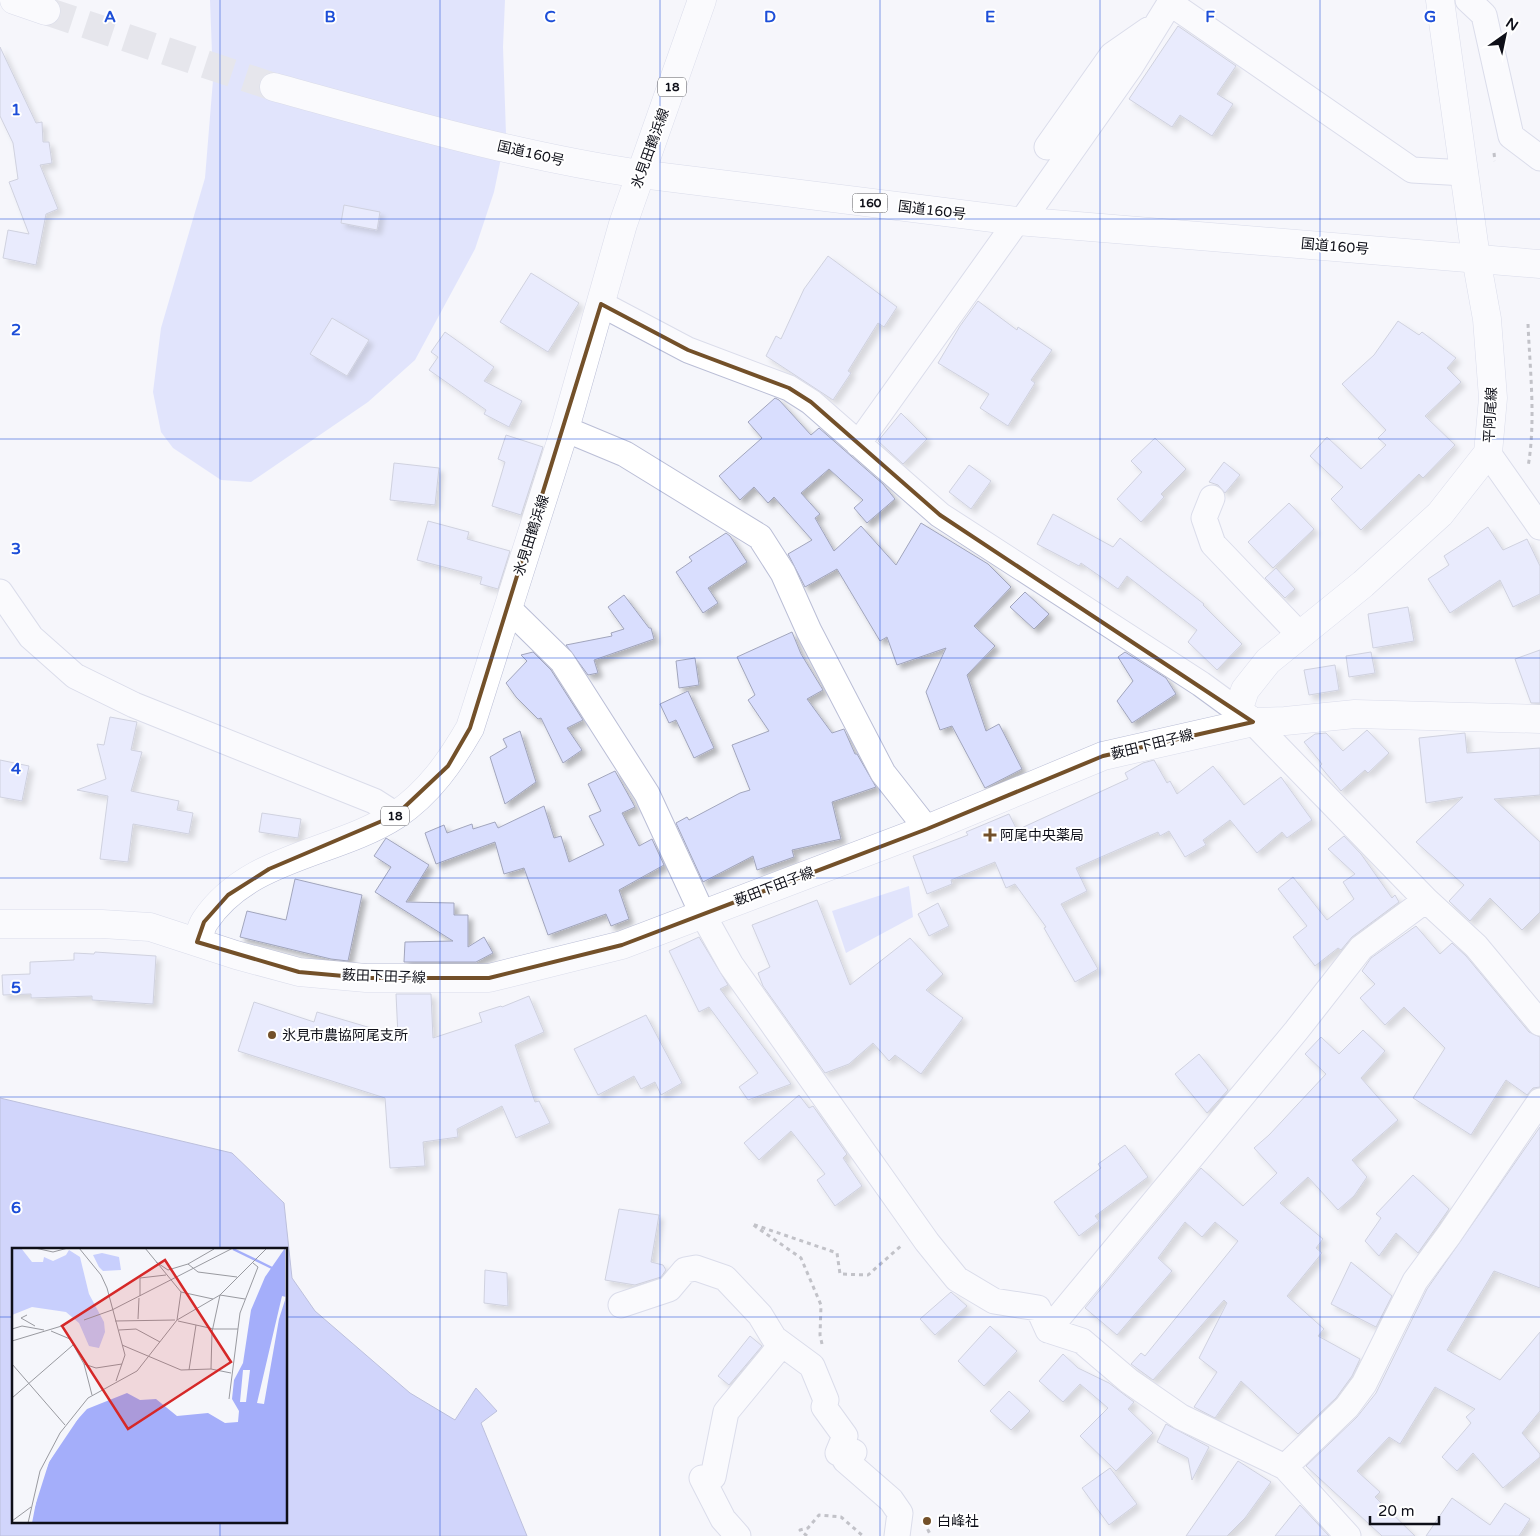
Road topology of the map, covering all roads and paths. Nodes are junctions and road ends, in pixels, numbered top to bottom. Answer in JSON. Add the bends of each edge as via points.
{"nodes":[{"id":1,"x":14,"y":0,"type":"edge"},
{"id":2,"x":702,"y":0,"type":"edge"},
{"id":3,"x":1440,"y":0,"type":"edge"},
{"id":4,"x":1468,"y":0,"type":"edge"},
{"id":5,"x":46,"y":12,"type":"tunnel mouth"},
{"id":6,"x":1157,"y":24,"type":"junction"},
{"id":7,"x":274,"y":87,"type":"tunnel mouth"},
{"id":8,"x":1047,"y":147,"type":"dead end"},
{"id":9,"x":1540,"y":158,"type":"edge"},
{"id":10,"x":1465,"y":173,"type":"junction"},
{"id":11,"x":640,"y":174,"type":"junction"},
{"id":12,"x":1020,"y":221,"type":"junction"},
{"id":13,"x":1476,"y":258,"type":"junction"},
{"id":14,"x":969,"y":259,"type":"dead end"},
{"id":15,"x":1540,"y":264,"type":"edge"},
{"id":16,"x":601,"y":304,"type":"junction"},
{"id":17,"x":1528,"y":324,"type":"dead end"},
{"id":18,"x":905,"y":378,"type":"junction"},
{"id":19,"x":565,"y":429,"type":"junction"},
{"id":20,"x":858,"y":444,"type":"junction"},
{"id":21,"x":1488,"y":453,"type":"junction"},
{"id":22,"x":1212,"y":498,"type":"dead end"},
{"id":23,"x":1522,"y":502,"type":"junction"},
{"id":24,"x":1540,"y":528,"type":"edge"},
{"id":25,"x":0,"y":592,"type":"edge"},
{"id":26,"x":508,"y":608,"type":"junction"},
{"id":27,"x":1300,"y":635,"type":"junction"},
{"id":28,"x":1246,"y":716,"type":"junction"},
{"id":29,"x":1540,"y":719,"type":"edge"},
{"id":30,"x":396,"y":815,"type":"junction"},
{"id":31,"x":927,"y":829,"type":"junction"},
{"id":32,"x":1426,"y":900,"type":"junction"},
{"id":33,"x":702,"y":913,"type":"junction"},
{"id":34,"x":0,"y":924,"type":"edge"},
{"id":35,"x":197,"y":942,"type":"junction"},
{"id":36,"x":1540,"y":1023,"type":"edge"},
{"id":37,"x":1540,"y":1101,"type":"edge"},
{"id":38,"x":927,"y":1242,"type":"junction"},
{"id":39,"x":621,"y":1304,"type":"dead end"},
{"id":40,"x":1048,"y":1330,"type":"junction"},
{"id":41,"x":782,"y":1344,"type":"junction"},
{"id":42,"x":824,"y":1354,"type":"dead end"},
{"id":43,"x":1285,"y":1467,"type":"junction"},
{"id":44,"x":923,"y":1518,"type":"dead end"},
{"id":45,"x":738,"y":1536,"type":"edge"},
{"id":46,"x":807,"y":1536,"type":"edge"},
{"id":47,"x":863,"y":1536,"type":"edge"},
{"id":48,"x":897,"y":1536,"type":"edge"},
{"id":49,"x":931,"y":1536,"type":"edge"},
{"id":50,"x":1348,"y":1536,"type":"edge"}],
"edges":[{"from":1,"to":5,"type":"main road"},
{"from":2,"to":11,"type":"main road","name":"氷見田鶴浜線","number":"18"},
{"from":3,"to":10,"type":"main road","name":"平阿尾線"},
{"from":4,"to":9,"type":"street","via":[[1484,15],[1510,136]]},
{"from":6,"to":8,"type":"street","via":[[1112,55]]},
{"from":6,"to":10,"type":"street","via":[[1170,4],[1412,170]]},
{"from":6,"to":12,"type":"street","via":[[1131,66]]},
{"from":7,"to":11,"type":"main road","name":"国道160号","number":"160","via":[[436,132],[591,167]]},
{"from":10,"to":13,"type":"main road","name":"平阿尾線"},
{"from":11,"to":12,"type":"main road","name":"国道160号","number":"160"},
{"from":11,"to":16,"type":"main road","name":"氷見田鶴浜線","number":"18"},
{"from":12,"to":13,"type":"main road","name":"国道160号","number":"160"},
{"from":12,"to":18,"type":"street"},
{"from":13,"to":15,"type":"main road","name":"国道160号","number":"160"},
{"from":13,"to":21,"type":"main road","name":"平阿尾線","via":[[1487,319],[1493,398]]},
{"from":14,"to":18,"type":"street","via":[[898,360]]},
{"from":16,"to":19,"type":"main road","name":"氷見田鶴浜線","number":"18"},
{"from":16,"to":20,"type":"street","via":[[688,350],[789,388],[811,402]]},
{"from":17,"to":23,"type":"path","via":[[1531,450]]},
{"from":18,"to":20,"type":"street"},
{"from":19,"to":26,"type":"main road","name":"氷見田鶴浜線","number":"18"},
{"from":19,"to":31,"type":"street","via":[[625,454],[760,537],[784,573],[808,630],[883,773]]},
{"from":20,"to":28,"type":"street","via":[[940,515],[1202,684]]},
{"from":21,"to":23,"type":"street"},
{"from":21,"to":27,"type":"main road","name":"平阿尾線","via":[[1440,514],[1363,584]]},
{"from":22,"to":27,"type":"street","via":[[1204,518],[1213,544]]},
{"from":23,"to":24,"type":"street"},
{"from":25,"to":30,"type":"street","via":[[31,637],[75,676],[142,708],[374,801]]},
{"from":26,"to":30,"type":"main road","name":"氷見田鶴浜線","number":"18","via":[[470,728],[448,766]]},
{"from":26,"to":33,"type":"street","via":[[562,661],[646,794]]},
{"from":27,"to":28,"type":"main road","name":"平阿尾線","via":[[1268,661],[1246,690]]},
{"from":28,"to":29,"type":"main road","name":"薮田下田子線","via":[[1285,721],[1355,714]]},
{"from":28,"to":31,"type":"main road","name":"薮田下田子線","via":[[1103,756]]},
{"from":28,"to":32,"type":"street"},
{"from":30,"to":35,"type":"main road","name":"氷見田鶴浜線","number":"18","via":[[269,869],[228,895],[204,922]]},
{"from":31,"to":33,"type":"main road","name":"薮田下田子線"},
{"from":32,"to":36,"type":"street","via":[[1476,946]]},
{"from":32,"to":40,"type":"street","via":[[1361,948]]},
{"from":33,"to":35,"type":"main road","name":"薮田下田子線","via":[[622,945],[489,978],[366,978],[299,972]]},
{"from":33,"to":38,"type":"street","via":[[731,965]]},
{"from":34,"to":35,"type":"main road","name":"薮田下田子線","via":[[150,927]]},
{"from":37,"to":43,"type":"street","via":[[1416,1281],[1364,1384]]},
{"from":38,"to":40,"type":"street","via":[[957,1279],[994,1301],[1038,1308]]},
{"from":38,"to":42,"type":"path","via":[[902,1245],[868,1275],[840,1274],[836,1253],[752,1224],[801,1258],[821,1305],[820,1334]]},
{"from":39,"to":41,"type":"street","via":[[669,1289],[685,1270],[696,1268],[725,1278],[760,1314],[774,1338]]},
{"from":40,"to":43,"type":"street","via":[[1082,1341],[1129,1381],[1181,1417]]},
{"from":41,"to":45,"type":"street","via":[[726,1412],[713,1477],[702,1478],[722,1519]]},
{"from":41,"to":48,"type":"street","via":[[812,1366],[826,1400],[824,1407],[845,1436],[838,1452],[854,1452],[845,1460],[891,1500],[900,1513]]},
{"from":43,"to":50,"type":"street"},
{"from":44,"to":49,"type":"path"},
{"from":46,"to":47,"type":"path","via":[[800,1530],[808,1528],[819,1516],[841,1516]]}]}
